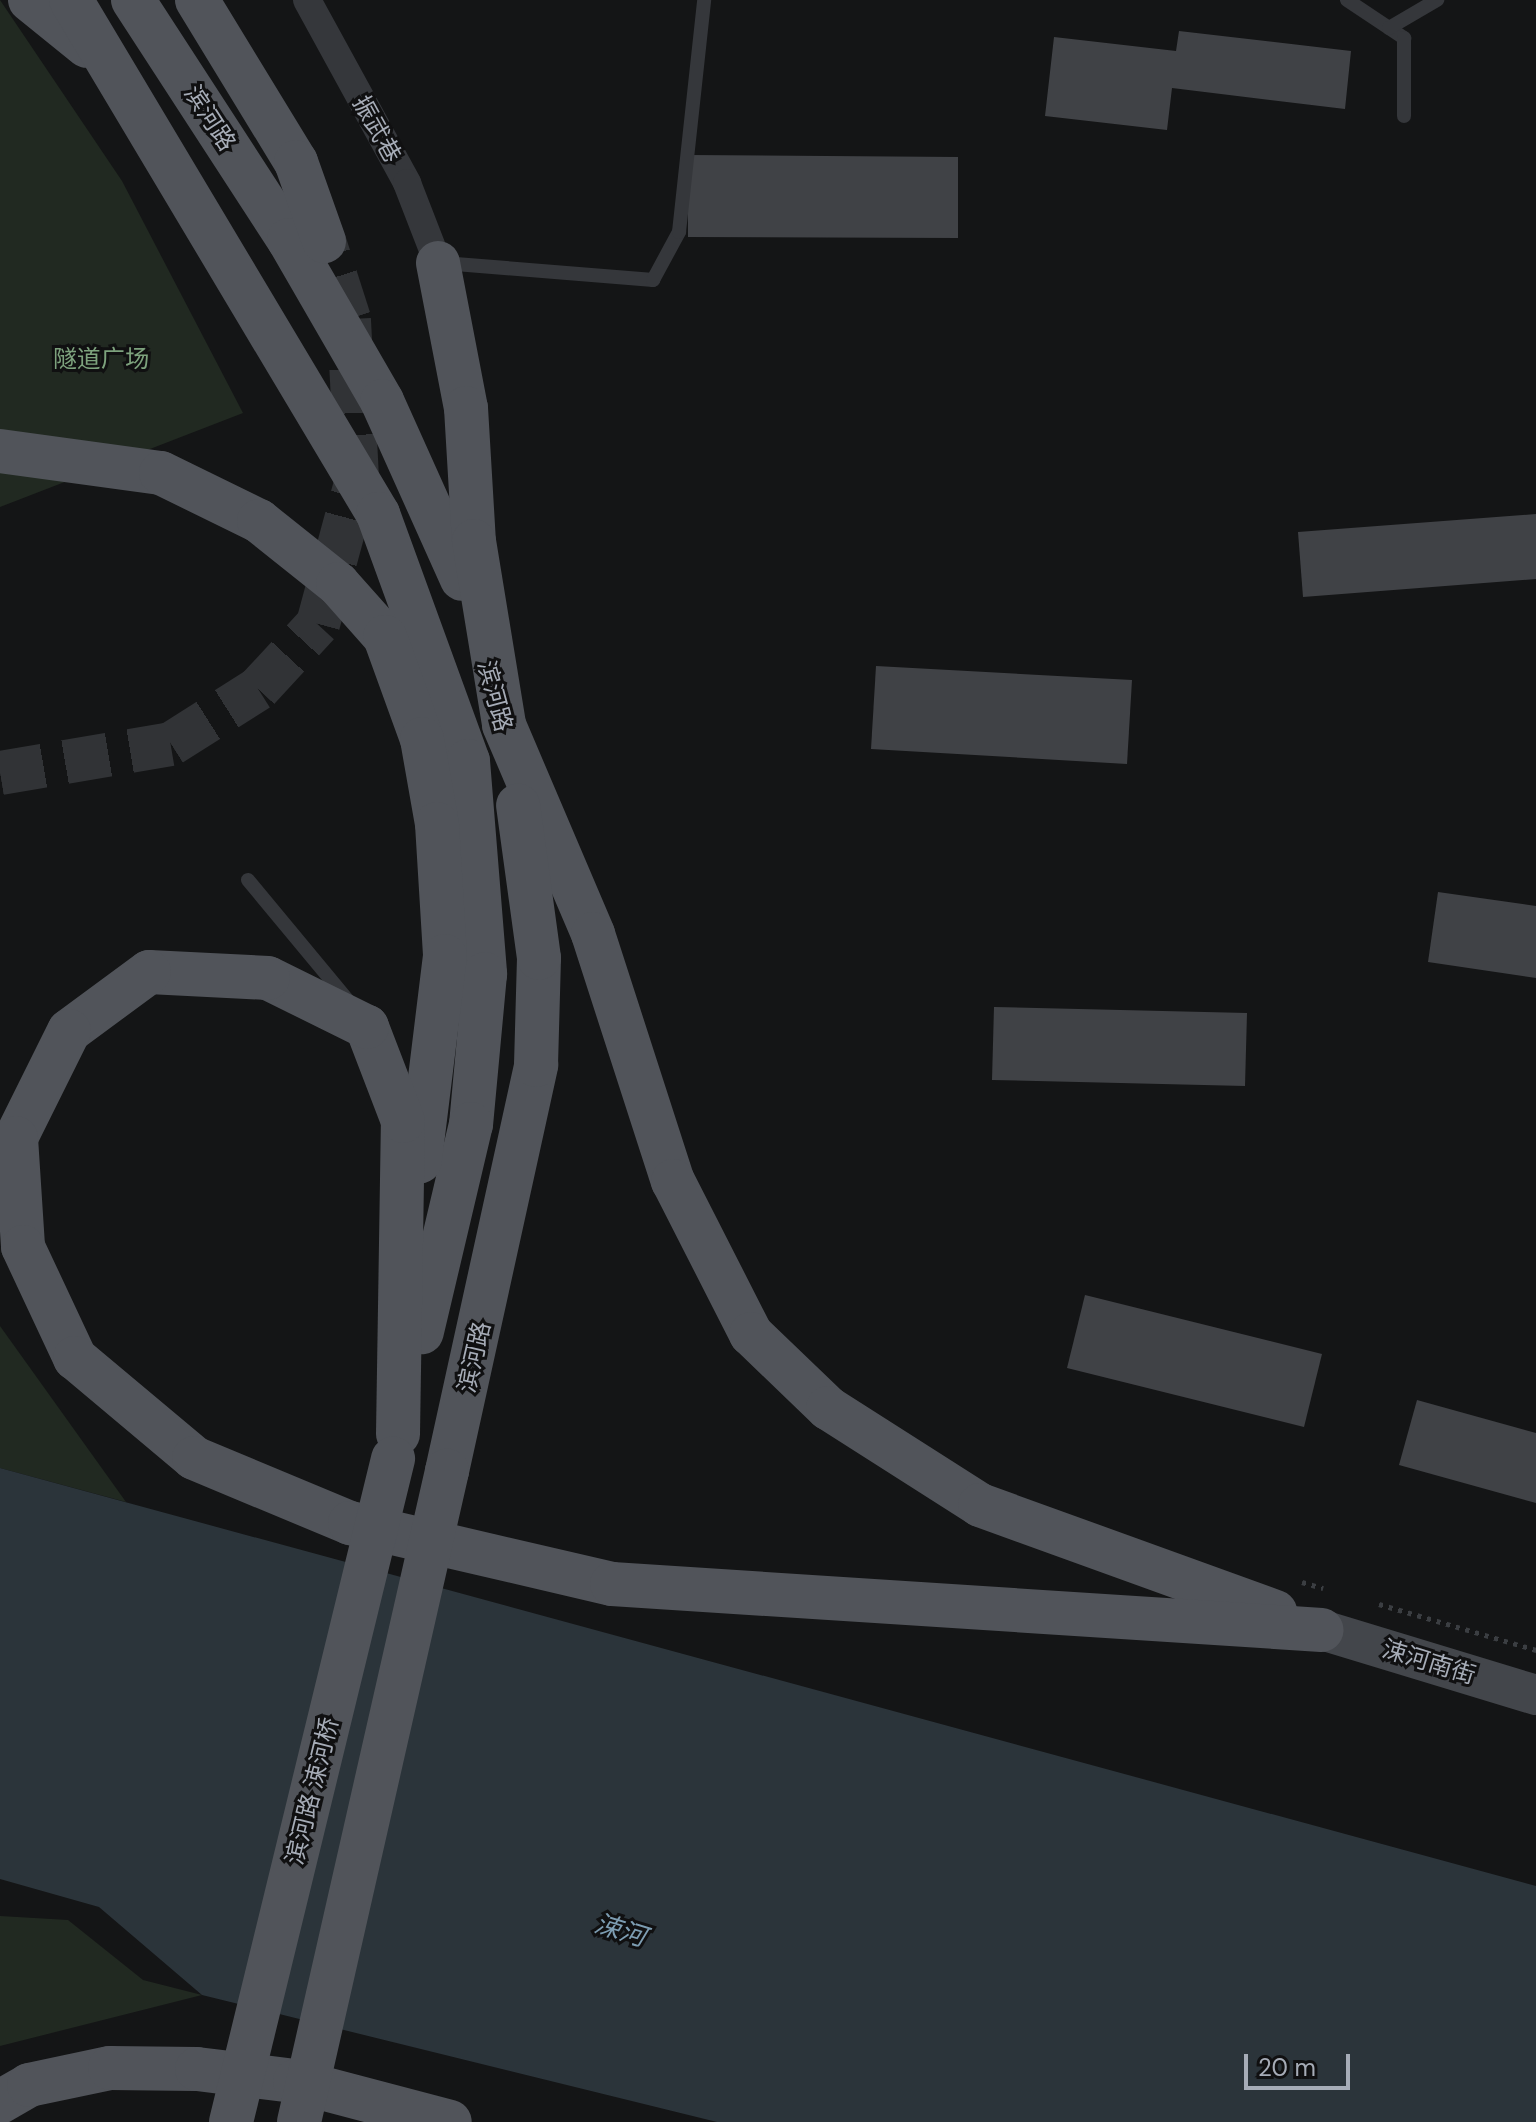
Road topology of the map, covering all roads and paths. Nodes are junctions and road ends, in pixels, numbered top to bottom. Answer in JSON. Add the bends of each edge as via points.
{"nodes":[{"id":1,"x":30,"y":0,"type":"edge"},
{"id":2,"x":71,"y":0,"type":"edge"},
{"id":3,"x":133,"y":0,"type":"edge"},
{"id":4,"x":197,"y":0,"type":"edge"},
{"id":5,"x":307,"y":0,"type":"edge"},
{"id":6,"x":704,"y":0,"type":"edge"},
{"id":7,"x":1347,"y":0,"type":"edge"},
{"id":8,"x":1437,"y":0,"type":"edge"},
{"id":9,"x":1389,"y":28,"type":"junction"},
{"id":10,"x":117,"y":70,"type":"junction"},
{"id":11,"x":1404,"y":116,"type":"dead end"},
{"id":12,"x":324,"y":241,"type":"tunnel mouth"},
{"id":13,"x":438,"y":263,"type":"junction"},
{"id":14,"x":0,"y":451,"type":"edge"},
{"id":15,"x":504,"y":725,"type":"junction"},
{"id":16,"x":248,"y":880,"type":"dead end"},
{"id":17,"x":367,"y":1027,"type":"junction"},
{"id":18,"x":406,"y":1247,"type":"junction"},
{"id":19,"x":395,"y":1447,"type":"junction"},
{"id":20,"x":1322,"y":1630,"type":"junction"},
{"id":21,"x":1536,"y":1695,"type":"edge"},
{"id":22,"x":0,"y":2102,"type":"edge"},
{"id":23,"x":231,"y":2122,"type":"edge"},
{"id":24,"x":299,"y":2122,"type":"edge"},
{"id":25,"x":450,"y":2122,"type":"edge"}],
"edges":[{"from":1,"to":10,"type":"main road"},
{"from":2,"to":10,"type":"main road","name":"滨河路"},
{"from":3,"to":15,"type":"main road","name":"滨河路","via":[[289,240],[382,401],[452,545]]},
{"from":4,"to":12,"type":"main road","via":[[296,162]]},
{"from":5,"to":13,"type":"street","name":"振武巷","via":[[407,183]]},
{"from":6,"to":13,"type":"lane","via":[[679,232],[653,280]]},
{"from":7,"to":9,"type":"lane"},
{"from":8,"to":9,"type":"lane"},
{"from":9,"to":11,"type":"lane","via":[[1404,38],[1409,61]]},
{"from":10,"to":19,"type":"main road","name":"滨河路","via":[[378,514],[468,761],[485,974],[471,1124]]},
{"from":13,"to":15,"type":"main road","via":[[466,408],[474,541]]},
{"from":14,"to":18,"type":"main road","via":[[161,473],[259,521],[338,584],[385,637],[422,739],[437,824],[445,956]]},
{"from":15,"to":20,"type":"main road","via":[[593,934],[673,1181],[751,1334],[828,1408],[980,1505]]},
{"from":15,"to":24,"type":"main road","name":"滨河路","bridge":true,"via":[[534,913],[536,1065]]},
{"from":16,"to":17,"type":"lane"},
{"from":17,"to":18,"type":"main road","via":[[403,1121]]},
{"from":17,"to":20,"type":"main road","via":[[268,978],[149,972],[69,1031],[16,1138],[23,1247],[75,1358],[194,1458],[350,1523],[612,1584]]},
{"from":18,"to":19,"type":"main road"},
{"from":19,"to":23,"type":"main road","name":"滨河路 涑河桥","bridge":true},
{"from":20,"to":21,"type":"main road","name":"涑河南街"},
{"from":22,"to":25,"type":"main road","via":[[29,2085],[110,2068],[197,2069],[295,2081]]}]}
